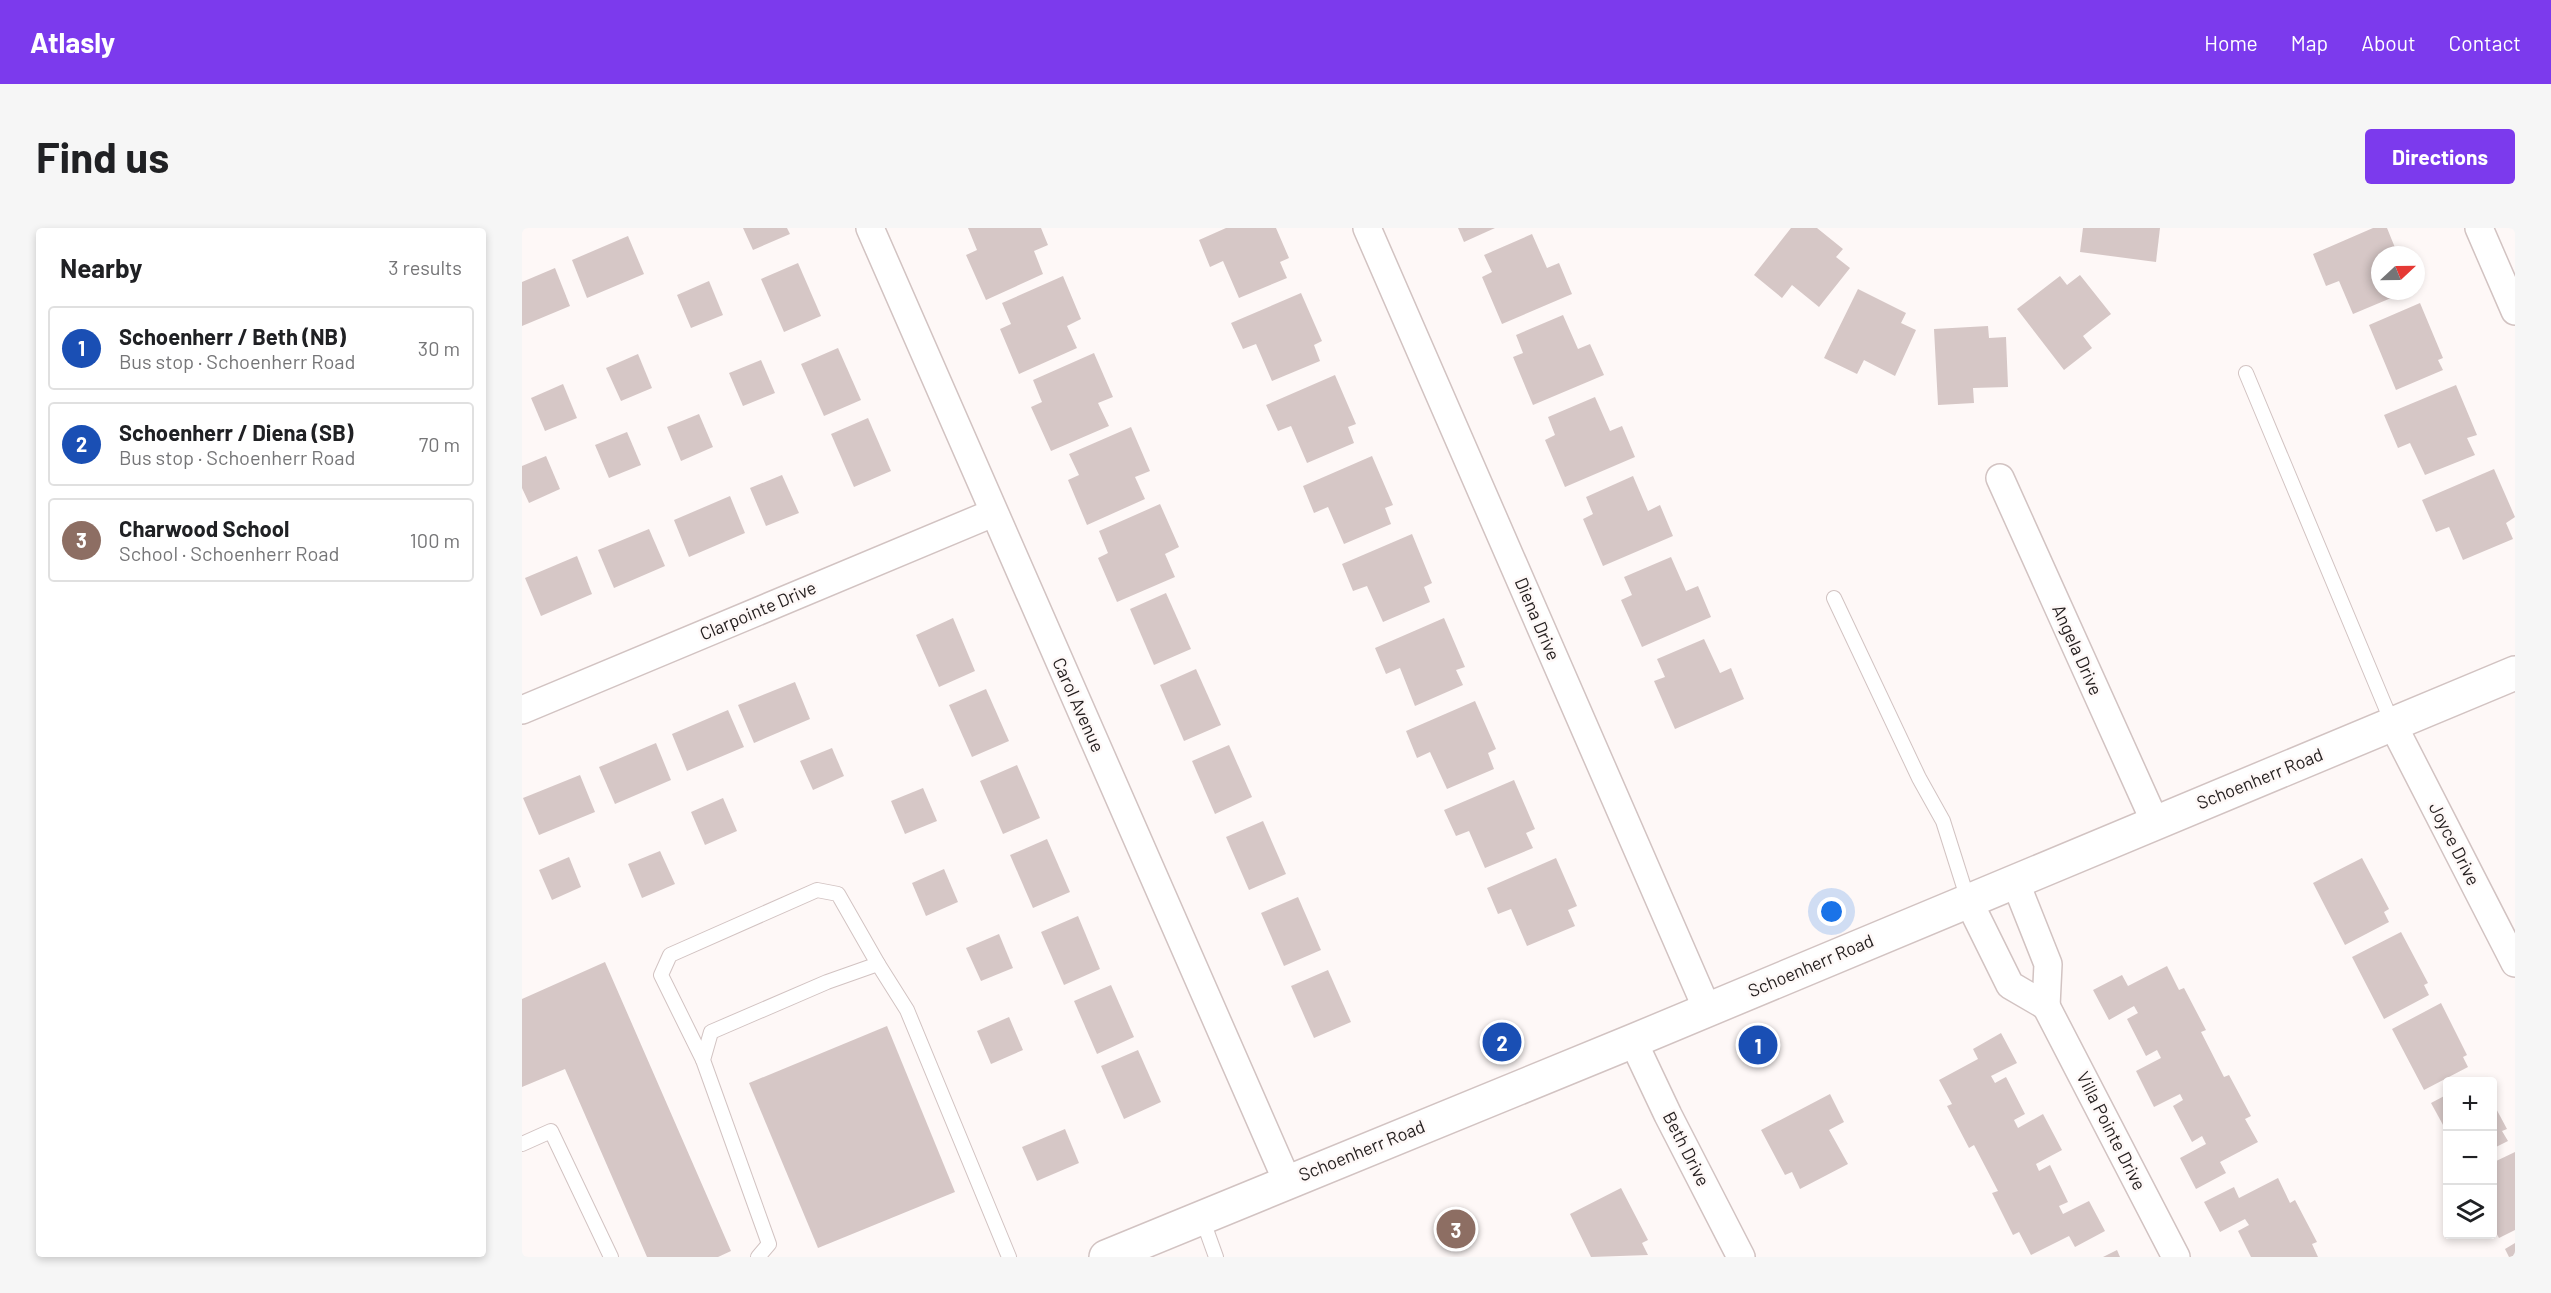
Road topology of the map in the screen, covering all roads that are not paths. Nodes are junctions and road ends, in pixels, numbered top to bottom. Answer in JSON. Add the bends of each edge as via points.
{"nodes":[{"id":1,"x":870,"y":228,"type":"edge"},
{"id":2,"x":1367,"y":228,"type":"edge"},
{"id":3,"x":2479,"y":228,"type":"edge"},
{"id":4,"x":2515,"y":311,"type":"edge"},
{"id":5,"x":2246,"y":373,"type":"dead end"},
{"id":6,"x":2000,"y":478,"type":"dead end"},
{"id":7,"x":993,"y":513,"type":"junction"},
{"id":8,"x":1834,"y":598,"type":"dead end"},
{"id":9,"x":2515,"y":673,"type":"edge"},
{"id":10,"x":522,"y":710,"type":"edge"},
{"id":11,"x":2393,"y":725,"type":"junction"},
{"id":12,"x":2155,"y":822,"type":"junction"},
{"id":13,"x":2015,"y":881,"type":"junction"},
{"id":14,"x":1968,"y":900,"type":"junction"},
{"id":15,"x":2515,"y":963,"type":"edge"},
{"id":16,"x":878,"y":964,"type":"junction"},
{"id":17,"x":2046,"y":1006,"type":"junction"},
{"id":18,"x":1707,"y":1009,"type":"junction"},
{"id":19,"x":1633,"y":1041,"type":"junction"},
{"id":20,"x":703,"y":1060,"type":"junction"},
{"id":21,"x":522,"y":1144,"type":"edge"},
{"id":22,"x":1287,"y":1181,"type":"junction"},
{"id":23,"x":1201,"y":1216,"type":"junction"},
{"id":24,"x":611,"y":1257,"type":"edge"},
{"id":25,"x":758,"y":1257,"type":"edge"},
{"id":26,"x":1009,"y":1257,"type":"edge"},
{"id":27,"x":1106,"y":1257,"type":"edge"},
{"id":28,"x":1216,"y":1257,"type":"edge"},
{"id":29,"x":1741,"y":1257,"type":"edge"},
{"id":30,"x":2176,"y":1257,"type":"edge"}],
"edges":[{"from":1,"to":7,"type":"street","name":"Carol Avenue"},
{"from":2,"to":18,"type":"street","name":"Diena Drive"},
{"from":3,"to":4,"type":"street"},
{"from":5,"to":11,"type":"lane"},
{"from":6,"to":12,"type":"street","name":"Angela Drive"},
{"from":7,"to":10,"type":"street","name":"Clarpointe Drive"},
{"from":7,"to":22,"type":"street","name":"Carol Avenue"},
{"from":8,"to":14,"type":"lane","via":[[1919,778],[1943,820]]},
{"from":9,"to":11,"type":"main road","name":"Schoenherr Road"},
{"from":11,"to":12,"type":"main road","name":"Schoenherr Road"},
{"from":11,"to":15,"type":"street","name":"Joyce Drive"},
{"from":12,"to":13,"type":"main road","name":"Schoenherr Road"},
{"from":13,"to":14,"type":"main road","name":"Schoenherr Road"},
{"from":13,"to":17,"type":"street","via":[[2048,964]]},
{"from":14,"to":17,"type":"street","via":[[2010,985]]},
{"from":14,"to":18,"type":"main road","name":"Schoenherr Road"},
{"from":16,"to":20,"type":"lane","via":[[711,1032]]},
{"from":16,"to":20,"type":"lane","via":[[838,894],[817,891],[670,955],[661,975]]},
{"from":16,"to":26,"type":"lane","via":[[907,1010]]},
{"from":17,"to":30,"type":"street","name":"Villa Pointe Drive"},
{"from":18,"to":19,"type":"main road","name":"Schoenherr Road"},
{"from":19,"to":22,"type":"main road","name":"Schoenherr Road"},
{"from":19,"to":29,"type":"street","name":"Beth Drive"},
{"from":20,"to":25,"type":"lane","via":[[769,1244]]},
{"from":21,"to":24,"type":"lane","via":[[551,1131]]},
{"from":22,"to":23,"type":"main road","name":"Schoenherr Road"},
{"from":23,"to":27,"type":"main road","name":"Schoenherr Road"},
{"from":23,"to":28,"type":"lane"}]}
